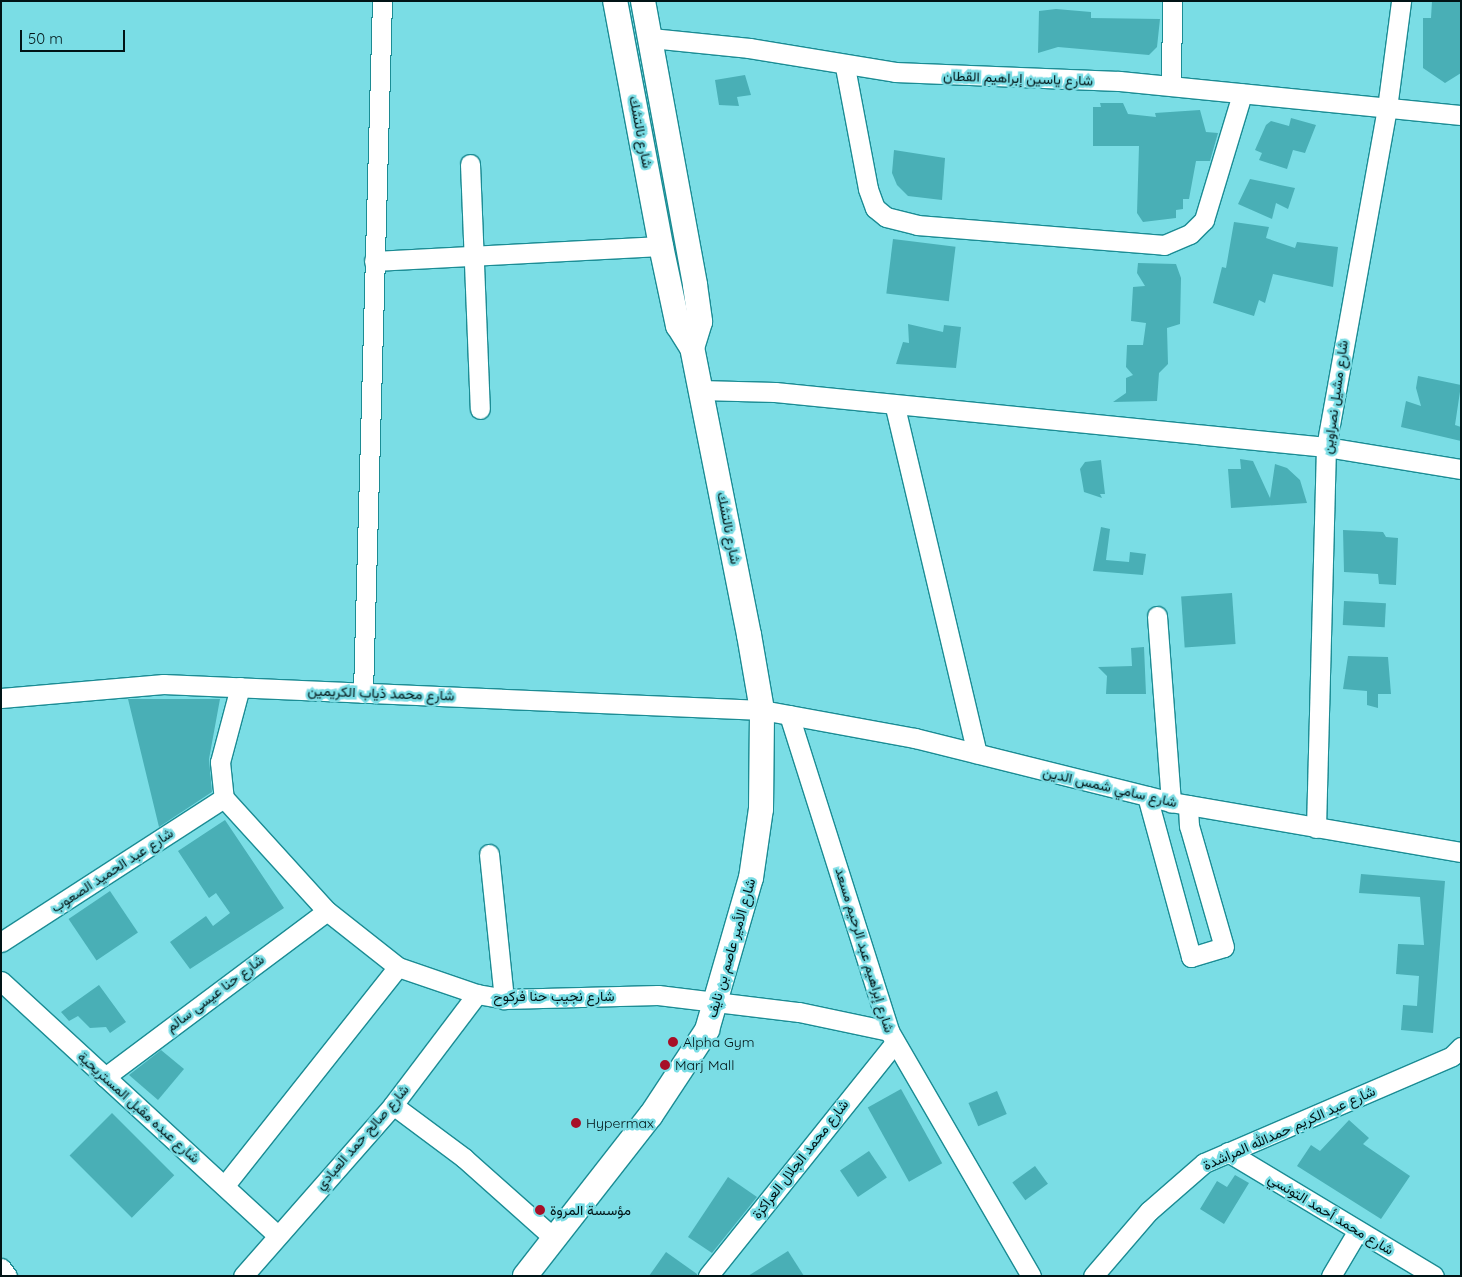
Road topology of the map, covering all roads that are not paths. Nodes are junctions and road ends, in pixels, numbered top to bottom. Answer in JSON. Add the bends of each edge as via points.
{"nodes":[{"id":1,"x":382,"y":1,"type":"edge"},
{"id":2,"x":615,"y":1,"type":"edge"},
{"id":3,"x":642,"y":1,"type":"edge"},
{"id":4,"x":1172,"y":1,"type":"edge"},
{"id":5,"x":1401,"y":1,"type":"edge"},
{"id":6,"x":651,"y":38,"type":"junction"},
{"id":7,"x":845,"y":67,"type":"junction"},
{"id":8,"x":1170,"y":85,"type":"junction"},
{"id":9,"x":1242,"y":94,"type":"junction"},
{"id":10,"x":1387,"y":108,"type":"junction"},
{"id":11,"x":1461,"y":115,"type":"edge"},
{"id":12,"x":470,"y":164,"type":"dead end"},
{"id":13,"x":661,"y":246,"type":"junction"},
{"id":14,"x":473,"y":257,"type":"junction"},
{"id":15,"x":374,"y":261,"type":"junction"},
{"id":16,"x":692,"y":348,"type":"junction"},
{"id":17,"x":700,"y":390,"type":"junction"},
{"id":18,"x":895,"y":406,"type":"junction"},
{"id":19,"x":480,"y":409,"type":"dead end"},
{"id":20,"x":1326,"y":447,"type":"junction"},
{"id":21,"x":1461,"y":469,"type":"edge"},
{"id":22,"x":1157,"y":616,"type":"dead end"},
{"id":23,"x":240,"y":687,"type":"junction"},
{"id":24,"x":362,"y":693,"type":"junction"},
{"id":25,"x":1,"y":698,"type":"edge"},
{"id":26,"x":762,"y":710,"type":"junction"},
{"id":27,"x":789,"y":715,"type":"junction"},
{"id":28,"x":977,"y":754,"type":"junction"},
{"id":29,"x":1147,"y":796,"type":"junction"},
{"id":30,"x":224,"y":798,"type":"junction"},
{"id":31,"x":1179,"y":804,"type":"junction"},
{"id":32,"x":1316,"y":828,"type":"junction"},
{"id":33,"x":1461,"y":852,"type":"edge"},
{"id":34,"x":489,"y":854,"type":"dead end"},
{"id":35,"x":326,"y":911,"type":"junction"},
{"id":36,"x":1,"y":942,"type":"edge"},
{"id":37,"x":398,"y":966,"type":"junction"},
{"id":38,"x":1,"y":982,"type":"edge"},
{"id":39,"x":477,"y":994,"type":"junction"},
{"id":40,"x":504,"y":999,"type":"junction"},
{"id":41,"x":717,"y":1003,"type":"junction"},
{"id":42,"x":892,"y":1037,"type":"junction"},
{"id":43,"x":1460,"y":1051,"type":"edge"},
{"id":44,"x":105,"y":1077,"type":"junction"},
{"id":45,"x":393,"y":1105,"type":"junction"},
{"id":46,"x":1228,"y":1152,"type":"junction"},
{"id":47,"x":225,"y":1184,"type":"junction"},
{"id":48,"x":1358,"y":1232,"type":"junction"},
{"id":49,"x":276,"y":1234,"type":"junction"},
{"id":50,"x":555,"y":1239,"type":"junction"},
{"id":51,"x":1,"y":1268,"type":"edge"},
{"id":52,"x":6,"y":1276,"type":"edge"},
{"id":53,"x":243,"y":1276,"type":"edge"},
{"id":54,"x":525,"y":1276,"type":"edge"},
{"id":55,"x":708,"y":1276,"type":"edge"},
{"id":56,"x":1031,"y":1276,"type":"edge"},
{"id":57,"x":1092,"y":1276,"type":"edge"},
{"id":58,"x":1332,"y":1276,"type":"edge"},
{"id":59,"x":1434,"y":1276,"type":"edge"}],
"edges":[{"from":1,"to":15,"type":"street"},
{"from":2,"to":13,"type":"main road","name":"شارع نالتشك"},
{"from":3,"to":6,"type":"main road","name":"شارع نالتشك"},
{"from":4,"to":8,"type":"street"},
{"from":5,"to":10,"type":"street","name":"شارع مشيل نصراوين"},
{"from":6,"to":7,"type":"street","name":"شارع ياسين إبراهيم القطان","via":[[749,48]]},
{"from":6,"to":16,"type":"main road","name":"شارع نالتشك","via":[[700,322]]},
{"from":7,"to":8,"type":"street","name":"شارع ياسين إبراهيم القطان"},
{"from":7,"to":9,"type":"street","via":[[868,189],[875,208],[886,217],[917,225],[1164,244],[1190,234],[1204,220]]},
{"from":8,"to":9,"type":"street","name":"شارع ياسين إبراهيم القطان"},
{"from":9,"to":10,"type":"street","name":"شارع ياسين إبراهيم القطان"},
{"from":10,"to":11,"type":"street","name":"شارع ياسين إبراهيم القطان"},
{"from":10,"to":20,"type":"street","name":"شارع مشيل نصراوين"},
{"from":12,"to":14,"type":"street"},
{"from":13,"to":14,"type":"street"},
{"from":13,"to":16,"type":"main road","name":"شارع نالتشك","via":[[678,326]]},
{"from":14,"to":15,"type":"street"},
{"from":14,"to":19,"type":"street"},
{"from":15,"to":24,"type":"street"},
{"from":16,"to":17,"type":"main road","name":"شارع نالتشك"},
{"from":17,"to":18,"type":"street","via":[[775,392]]},
{"from":17,"to":26,"type":"main road","name":"شارع نالتشك"},
{"from":18,"to":20,"type":"street"},
{"from":18,"to":28,"type":"street"},
{"from":20,"to":21,"type":"street"},
{"from":20,"to":32,"type":"street","name":"شارع مشيل نصراوين"},
{"from":22,"to":31,"type":"street"},
{"from":23,"to":24,"type":"street","name":"شارع محمد ذياب الكريمين"},
{"from":23,"to":25,"type":"street","name":"شارع محمد ذياب الكريمين","via":[[163,684]]},
{"from":23,"to":30,"type":"street","via":[[220,762]]},
{"from":24,"to":26,"type":"street","name":"شارع محمد ذياب الكريمين"},
{"from":26,"to":27,"type":"street","name":"شارع سامي شمس الدين"},
{"from":26,"to":41,"type":"main road","name":"شارع الأمير عاصم بن نايف","via":[[761,809],[751,878]]},
{"from":27,"to":28,"type":"street","name":"شارع سامي شمس الدين"},
{"from":27,"to":42,"type":"street","name":"شارع إبراهيم عبد الرحيم مسعد"},
{"from":28,"to":29,"type":"street","name":"شارع سامي شمس الدين"},
{"from":29,"to":31,"type":"street","name":"شارع سامي شمس الدين"},
{"from":29,"to":31,"type":"street","via":[[1191,956],[1224,947],[1189,826]]},
{"from":30,"to":35,"type":"street","name":"شارع نجيب حنا فركوح"},
{"from":30,"to":36,"type":"street","name":"شارع عبد الحميد الصعوب"},
{"from":31,"to":32,"type":"street","name":"شارع سامي شمس الدين"},
{"from":32,"to":33,"type":"street","name":"شارع سامي شمس الدين"},
{"from":34,"to":40,"type":"street"},
{"from":35,"to":37,"type":"street","name":"شارع نجيب حنا فركوح"},
{"from":35,"to":44,"type":"street","name":"شارع حنا عيسى سالم"},
{"from":37,"to":39,"type":"street","name":"شارع نجيب حنا فركوح"},
{"from":37,"to":47,"type":"street"},
{"from":38,"to":44,"type":"street","name":"شارع عبده مقبل المستريحية"},
{"from":39,"to":40,"type":"street","name":"شارع نجيب حنا فركوح"},
{"from":39,"to":45,"type":"street","name":"شارع صالح حمد العبادي"},
{"from":40,"to":41,"type":"street","name":"شارع نجيب حنا فركوح","via":[[658,994]]},
{"from":41,"to":42,"type":"street","name":"شارع نجيب حنا فركوح","via":[[799,1012]]},
{"from":41,"to":50,"type":"main road","name":"شارع الأمير عاصم بن نايف","via":[[689,1062]]},
{"from":42,"to":55,"type":"street","name":"شارع محمد الجلال العراكزة"},
{"from":42,"to":56,"type":"street","name":"شارع إبراهيم عبد الرحيم مسعد"},
{"from":43,"to":46,"type":"street","name":"شارع عبد الكريم حمدالله المراشدة"},
{"from":44,"to":47,"type":"street","name":"شارع عبده مقبل المستريحية"},
{"from":45,"to":49,"type":"street","name":"شارع صالح حمد العبادي"},
{"from":45,"to":50,"type":"street","via":[[464,1158]]},
{"from":46,"to":48,"type":"street","name":"شارع محمد أحمد التونسي"},
{"from":46,"to":57,"type":"street","name":"شارع عبد الكريم حمدالله المراشدة","via":[[1204,1163],[1170,1191]]},
{"from":47,"to":49,"type":"street","name":"شارع عبده مقبل المستريحية"},
{"from":48,"to":58,"type":"street"},
{"from":48,"to":59,"type":"street","name":"شارع محمد أحمد التونسي"},
{"from":49,"to":53,"type":"street","name":"شارع صالح حمد العبادي"},
{"from":50,"to":54,"type":"main road","name":"شارع الأمير عاصم بن نايف"},
{"from":51,"to":52,"type":"street"}]}
